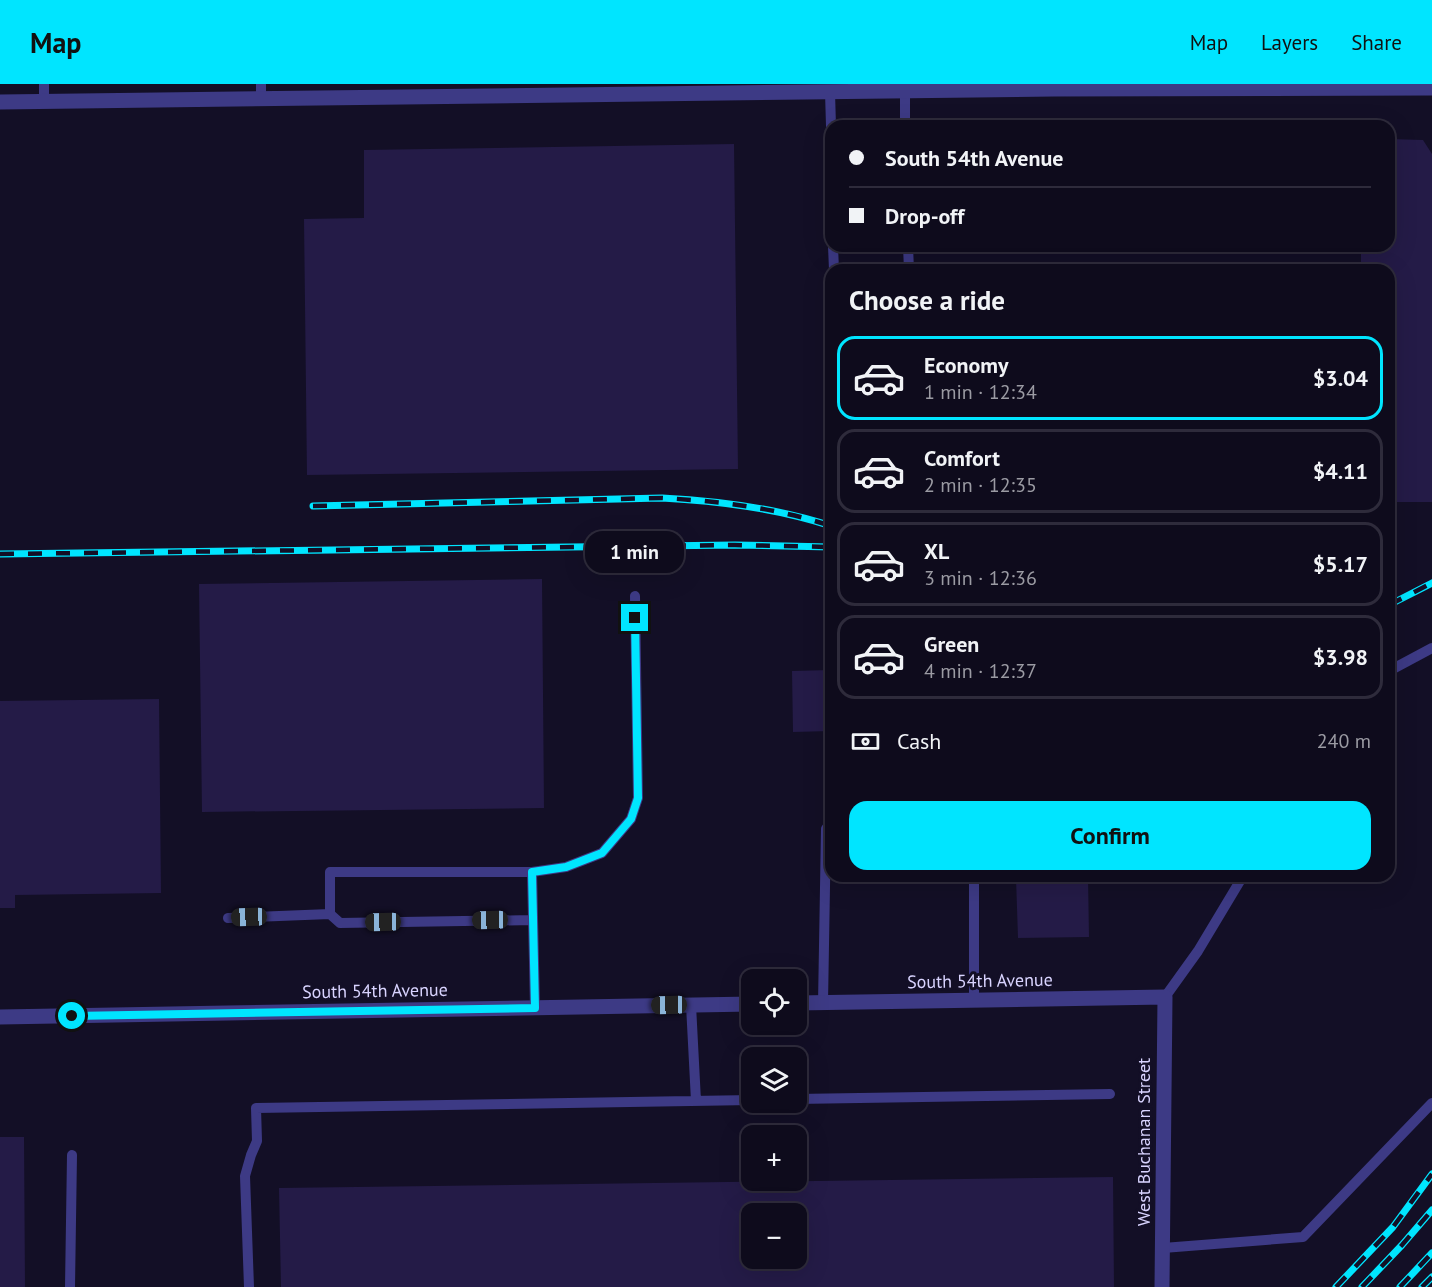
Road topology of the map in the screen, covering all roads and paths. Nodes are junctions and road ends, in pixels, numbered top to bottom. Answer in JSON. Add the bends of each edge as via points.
{"nodes":[{"id":1,"x":44,"y":84,"type":"edge"},
{"id":2,"x":1164,"y":86,"type":"edge"},
{"id":3,"x":1432,"y":88,"type":"edge"},
{"id":4,"x":824,"y":89,"type":"edge"},
{"id":5,"x":261,"y":91,"type":"edge"},
{"id":6,"x":904,"y":91,"type":"junction"},
{"id":7,"x":44,"y":101,"type":"junction"},
{"id":8,"x":0,"y":102,"type":"edge"},
{"id":9,"x":830,"y":120,"type":"edge"},
{"id":10,"x":905,"y":120,"type":"edge"},
{"id":11,"x":635,"y":596,"type":"dead end"},
{"id":12,"x":1432,"y":648,"type":"edge"},
{"id":13,"x":1395,"y":668,"type":"edge"},
{"id":14,"x":825,"y":829,"type":"edge"},
{"id":15,"x":532,"y":872,"type":"junction"},
{"id":16,"x":974,"y":882,"type":"edge"},
{"id":17,"x":1240,"y":882,"type":"edge"},
{"id":18,"x":330,"y":914,"type":"junction"},
{"id":19,"x":228,"y":918,"type":"dead end"},
{"id":20,"x":533,"y":920,"type":"junction"},
{"id":21,"x":1165,"y":997,"type":"junction"},
{"id":22,"x":974,"y":1001,"type":"junction"},
{"id":23,"x":807,"y":1003,"type":"edge"},
{"id":24,"x":823,"y":1003,"type":"junction"},
{"id":25,"x":741,"y":1004,"type":"edge"},
{"id":26,"x":691,"y":1005,"type":"junction"},
{"id":27,"x":535,"y":1008,"type":"junction"},
{"id":28,"x":0,"y":1017,"type":"edge"},
{"id":29,"x":1110,"y":1094,"type":"dead end"},
{"id":30,"x":807,"y":1099,"type":"edge"},
{"id":31,"x":741,"y":1100,"type":"edge"},
{"id":32,"x":696,"y":1101,"type":"junction"},
{"id":33,"x":1432,"y":1103,"type":"edge"},
{"id":34,"x":72,"y":1155,"type":"dead end"},
{"id":35,"x":1163,"y":1248,"type":"junction"},
{"id":36,"x":70,"y":1287,"type":"edge"},
{"id":37,"x":249,"y":1287,"type":"edge"},
{"id":38,"x":1162,"y":1287,"type":"edge"}],
"edges":[{"from":1,"to":7,"type":"lane"},
{"from":2,"to":3,"type":"street"},
{"from":2,"to":6,"type":"street"},
{"from":4,"to":5,"type":"street"},
{"from":4,"to":6,"type":"street"},
{"from":4,"to":9,"type":"lane"},
{"from":5,"to":7,"type":"street"},
{"from":6,"to":10,"type":"lane"},
{"from":7,"to":8,"type":"street"},
{"from":11,"to":15,"type":"lane","via":[[638,798],[631,819],[602,853],[566,867]]},
{"from":12,"to":13,"type":"lane"},
{"from":14,"to":24,"type":"lane"},
{"from":15,"to":18,"type":"lane","via":[[330,872]]},
{"from":15,"to":20,"type":"lane"},
{"from":16,"to":22,"type":"lane"},
{"from":17,"to":21,"type":"lane"},
{"from":18,"to":19,"type":"lane"},
{"from":18,"to":20,"type":"lane","via":[[340,923]]},
{"from":20,"to":27,"type":"lane"},
{"from":21,"to":22,"type":"street","name":"South 54th Avenue"},
{"from":21,"to":35,"type":"street","name":"West Buchanan Street"},
{"from":22,"to":24,"type":"street","name":"South 54th Avenue"},
{"from":23,"to":24,"type":"street","name":"South 54th Avenue"},
{"from":25,"to":26,"type":"street","name":"South 54th Avenue"},
{"from":26,"to":27,"type":"street","name":"South 54th Avenue"},
{"from":26,"to":32,"type":"lane"},
{"from":27,"to":28,"type":"street","name":"South 54th Avenue"},
{"from":29,"to":30,"type":"lane"},
{"from":31,"to":32,"type":"lane"},
{"from":32,"to":37,"type":"lane","via":[[256,1108],[257,1141],[245,1176]]},
{"from":33,"to":35,"type":"lane","via":[[1303,1237]]},
{"from":34,"to":36,"type":"lane"},
{"from":35,"to":38,"type":"street","name":"West Buchanan Street"}]}
